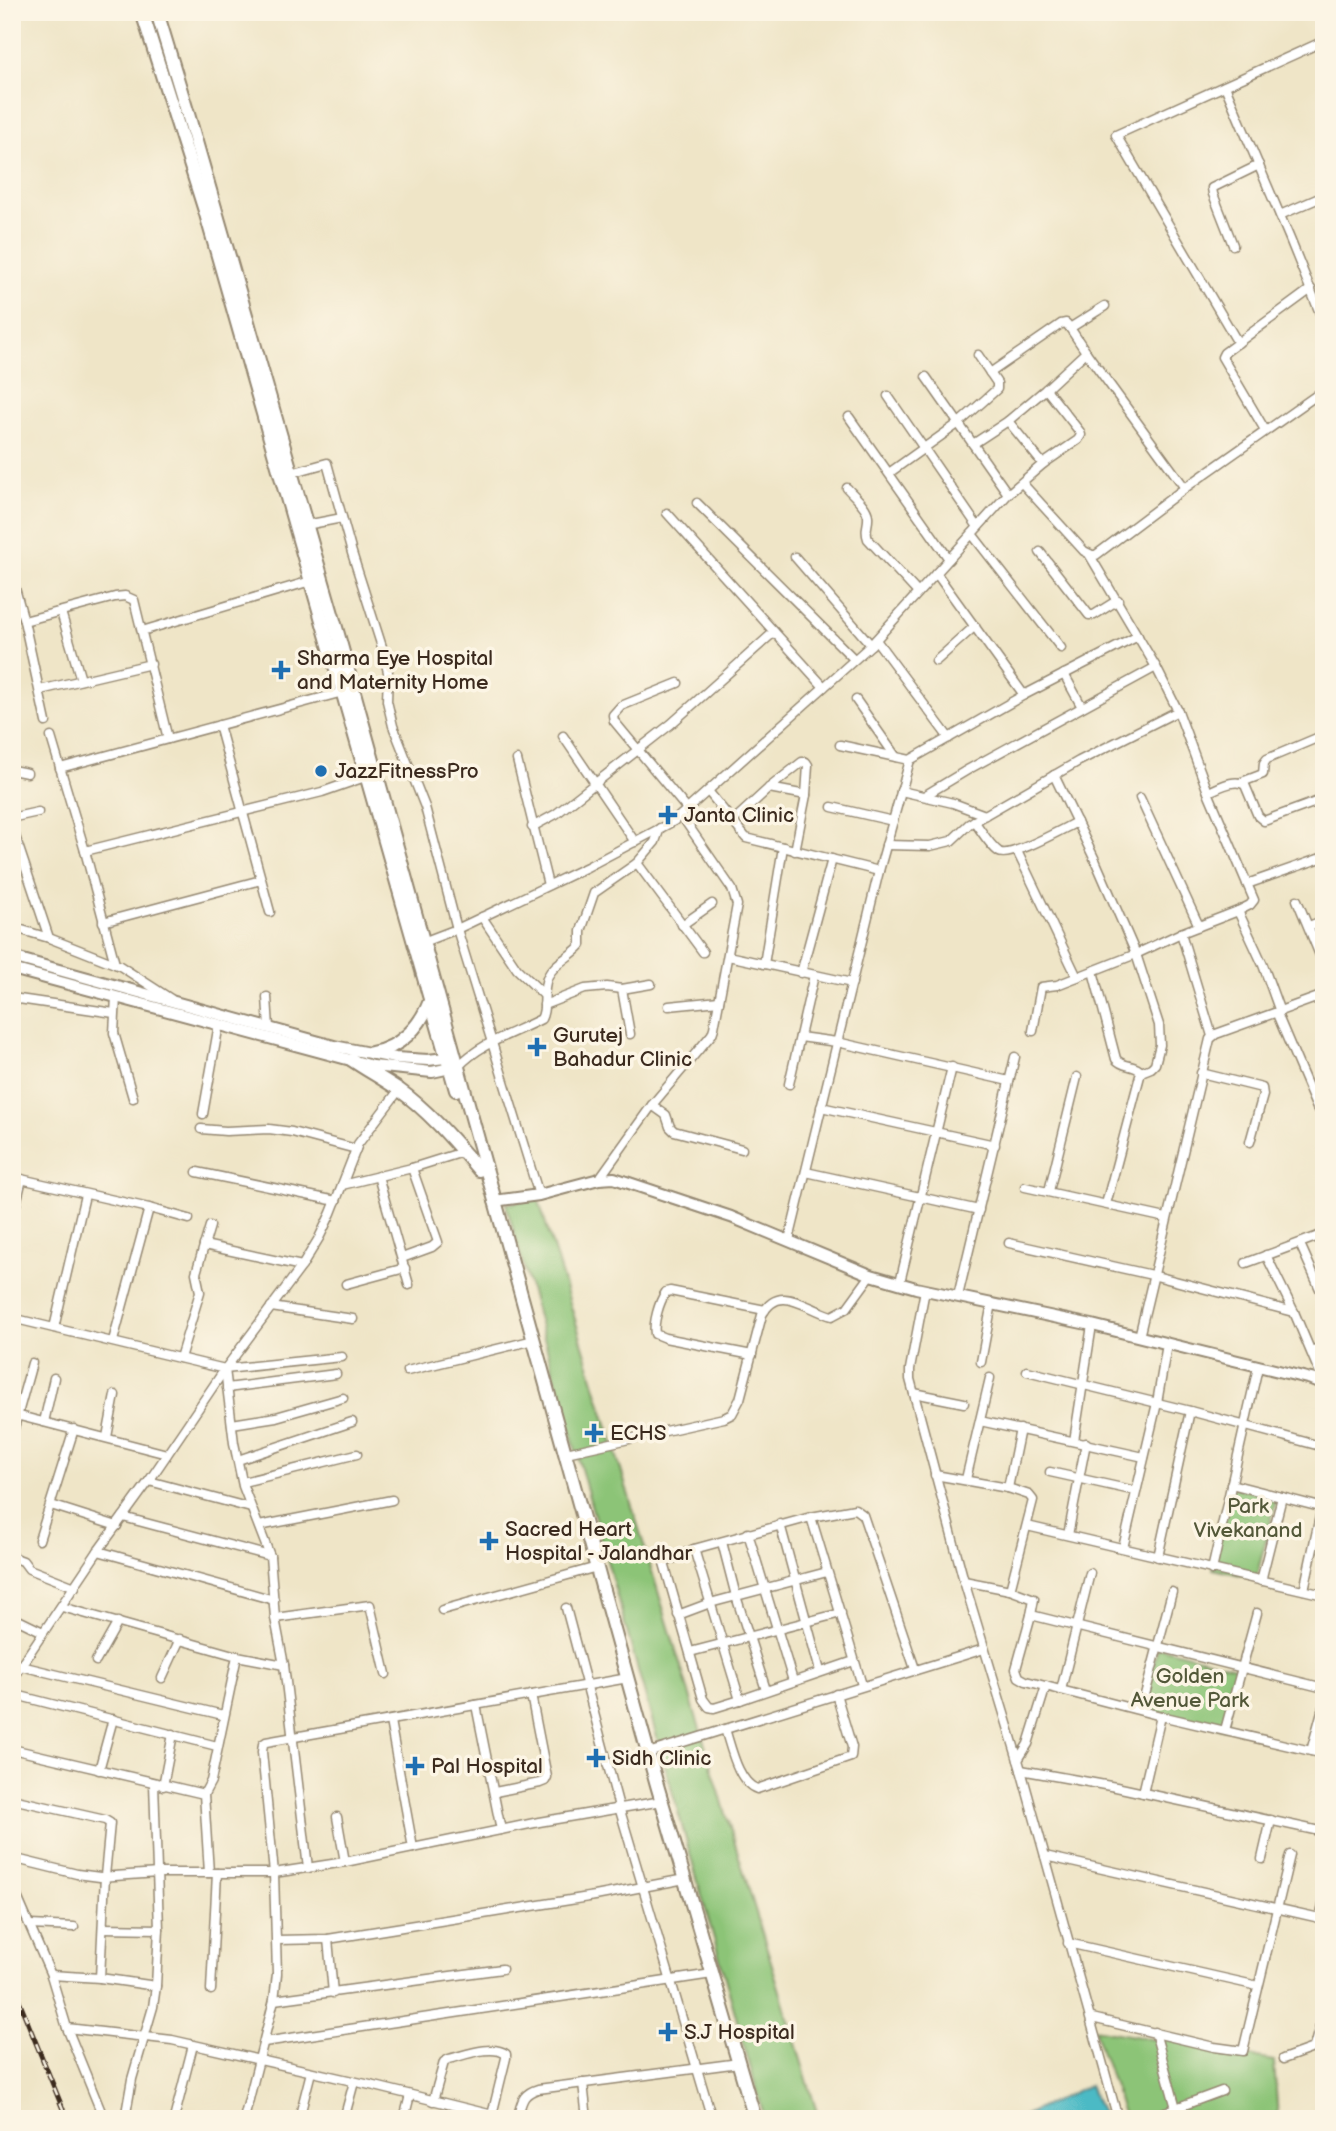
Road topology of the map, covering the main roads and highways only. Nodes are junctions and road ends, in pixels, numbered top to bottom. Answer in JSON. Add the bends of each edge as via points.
{"nodes":[{"id":1,"x":142,"y":12,"type":"edge"},
{"id":2,"x":157,"y":12,"type":"edge"},
{"id":3,"x":316,"y":579,"type":"junction"},
{"id":4,"x":430,"y":1001,"type":"junction"},
{"id":5,"x":372,"y":1053,"type":"road end"},
{"id":6,"x":352,"y":1060,"type":"road end"},
{"id":7,"x":455,"y":1061,"type":"junction"},
{"id":8,"x":479,"y":1170,"type":"junction"},
{"id":9,"x":492,"y":1195,"type":"junction"},
{"id":10,"x":755,"y":2119,"type":"edge"}],
"edges":[{"from":1,"to":3,"type":"main road"},
{"from":2,"to":3,"type":"main road","via":[[306,524]]},
{"from":3,"to":4,"type":"main road","via":[[342,692]]},
{"from":3,"to":7,"type":"main road"},
{"from":4,"to":5,"type":"main road","via":[[424,1016],[400,1042]]},
{"from":4,"to":7,"type":"main road"},
{"from":6,"to":8,"type":"main road","via":[[399,1090],[442,1128]]},
{"from":7,"to":8,"type":"main road"},
{"from":7,"to":9,"type":"main road"},
{"from":8,"to":9,"type":"main road"},
{"from":9,"to":10,"type":"main road"}]}
